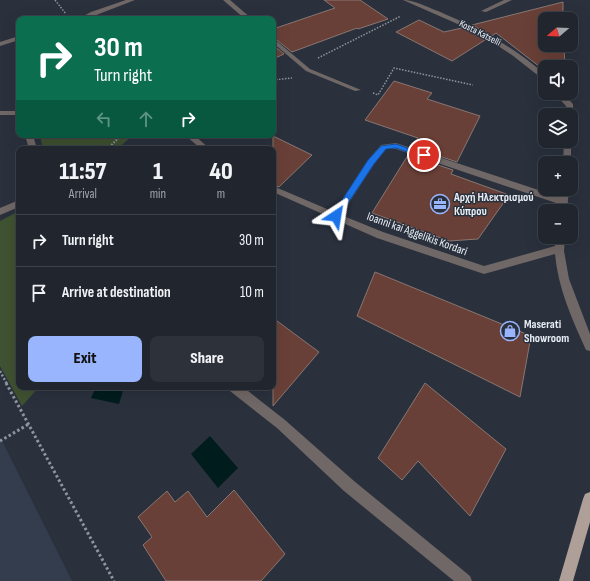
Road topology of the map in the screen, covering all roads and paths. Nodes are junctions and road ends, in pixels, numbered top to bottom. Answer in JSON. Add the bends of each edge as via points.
{"nodes":[{"id":1,"x":55,"y":0,"type":"edge"},
{"id":2,"x":132,"y":0,"type":"edge"},
{"id":3,"x":226,"y":0,"type":"edge"},
{"id":4,"x":410,"y":0,"type":"edge"},
{"id":5,"x":509,"y":0,"type":"edge"},
{"id":6,"x":419,"y":6,"type":"junction"},
{"id":7,"x":484,"y":11,"type":"dead end"},
{"id":8,"x":93,"y":13,"type":"junction"},
{"id":9,"x":68,"y":16,"type":"edge"},
{"id":10,"x":87,"y":16,"type":"edge"},
{"id":11,"x":95,"y":16,"type":"edge"},
{"id":12,"x":245,"y":16,"type":"edge"},
{"id":13,"x":16,"y":39,"type":"edge"},
{"id":14,"x":276,"y":43,"type":"edge"},
{"id":15,"x":0,"y":44,"type":"edge"},
{"id":16,"x":304,"y":66,"type":"junction"},
{"id":17,"x":538,"y":73,"type":"edge"},
{"id":18,"x":473,"y":85,"type":"dead end"},
{"id":19,"x":357,"y":90,"type":"joint"},
{"id":20,"x":564,"y":100,"type":"edge"},
{"id":21,"x":570,"y":108,"type":"edge"},
{"id":22,"x":0,"y":113,"type":"edge"},
{"id":23,"x":16,"y":113,"type":"edge"},
{"id":24,"x":119,"y":138,"type":"edge"},
{"id":25,"x":193,"y":138,"type":"edge"},
{"id":26,"x":110,"y":146,"type":"edge"},
{"id":27,"x":202,"y":146,"type":"edge"},
{"id":28,"x":276,"y":190,"type":"edge"},
{"id":29,"x":16,"y":204,"type":"edge"},
{"id":30,"x":555,"y":204,"type":"edge"},
{"id":31,"x":0,"y":212,"type":"edge"},
{"id":32,"x":336,"y":216,"type":"junction"},
{"id":33,"x":559,"y":244,"type":"edge"},
{"id":34,"x":558,"y":249,"type":"junction"},
{"id":35,"x":590,"y":346,"type":"edge"},
{"id":36,"x":0,"y":371,"type":"edge"},
{"id":37,"x":238,"y":390,"type":"edge"},
{"id":38,"x":29,"y":424,"type":"junction"},
{"id":39,"x":0,"y":440,"type":"edge"},
{"id":40,"x":590,"y":500,"type":"edge"},
{"id":41,"x":114,"y":581,"type":"edge"},
{"id":42,"x":465,"y":581,"type":"edge"},
{"id":43,"x":566,"y":581,"type":"edge"}],
"edges":[{"from":1,"to":9,"type":"path"},
{"from":2,"to":8,"type":"street"},
{"from":3,"to":12,"type":"street"},
{"from":4,"to":6,"type":"street","name":"Kosta Katselli"},
{"from":5,"to":7,"type":"street"},
{"from":6,"to":16,"type":"path"},
{"from":6,"to":17,"type":"street","name":"Kosta Katselli","via":[[478,31],[508,48]]},
{"from":8,"to":10,"type":"street"},
{"from":8,"to":11,"type":"street"},
{"from":13,"to":15,"type":"street"},
{"from":14,"to":16,"type":"street"},
{"from":16,"to":19,"type":"street"},
{"from":18,"to":19,"type":"path","via":[[394,68],[378,95]]},
{"from":20,"to":21,"type":"street"},
{"from":22,"to":23,"type":"street"},
{"from":24,"to":26,"type":"path"},
{"from":25,"to":27,"type":"street"},
{"from":28,"to":32,"type":"street","name":"Ioanni kai Aggelikis Kordari"},
{"from":29,"to":31,"type":"street"},
{"from":30,"to":32,"type":"street","via":[[396,146],[384,147],[371,162]]},
{"from":32,"to":34,"type":"street","name":"Ioanni kai Aggelikis Kordari","via":[[380,235],[484,270]]},
{"from":33,"to":34,"type":"street"},
{"from":34,"to":35,"type":"street","via":[[565,283]]},
{"from":36,"to":38,"type":"path"},
{"from":37,"to":42,"type":"street"},
{"from":38,"to":39,"type":"path"},
{"from":38,"to":41,"type":"path"},
{"from":40,"to":43,"type":"main road"}]}
